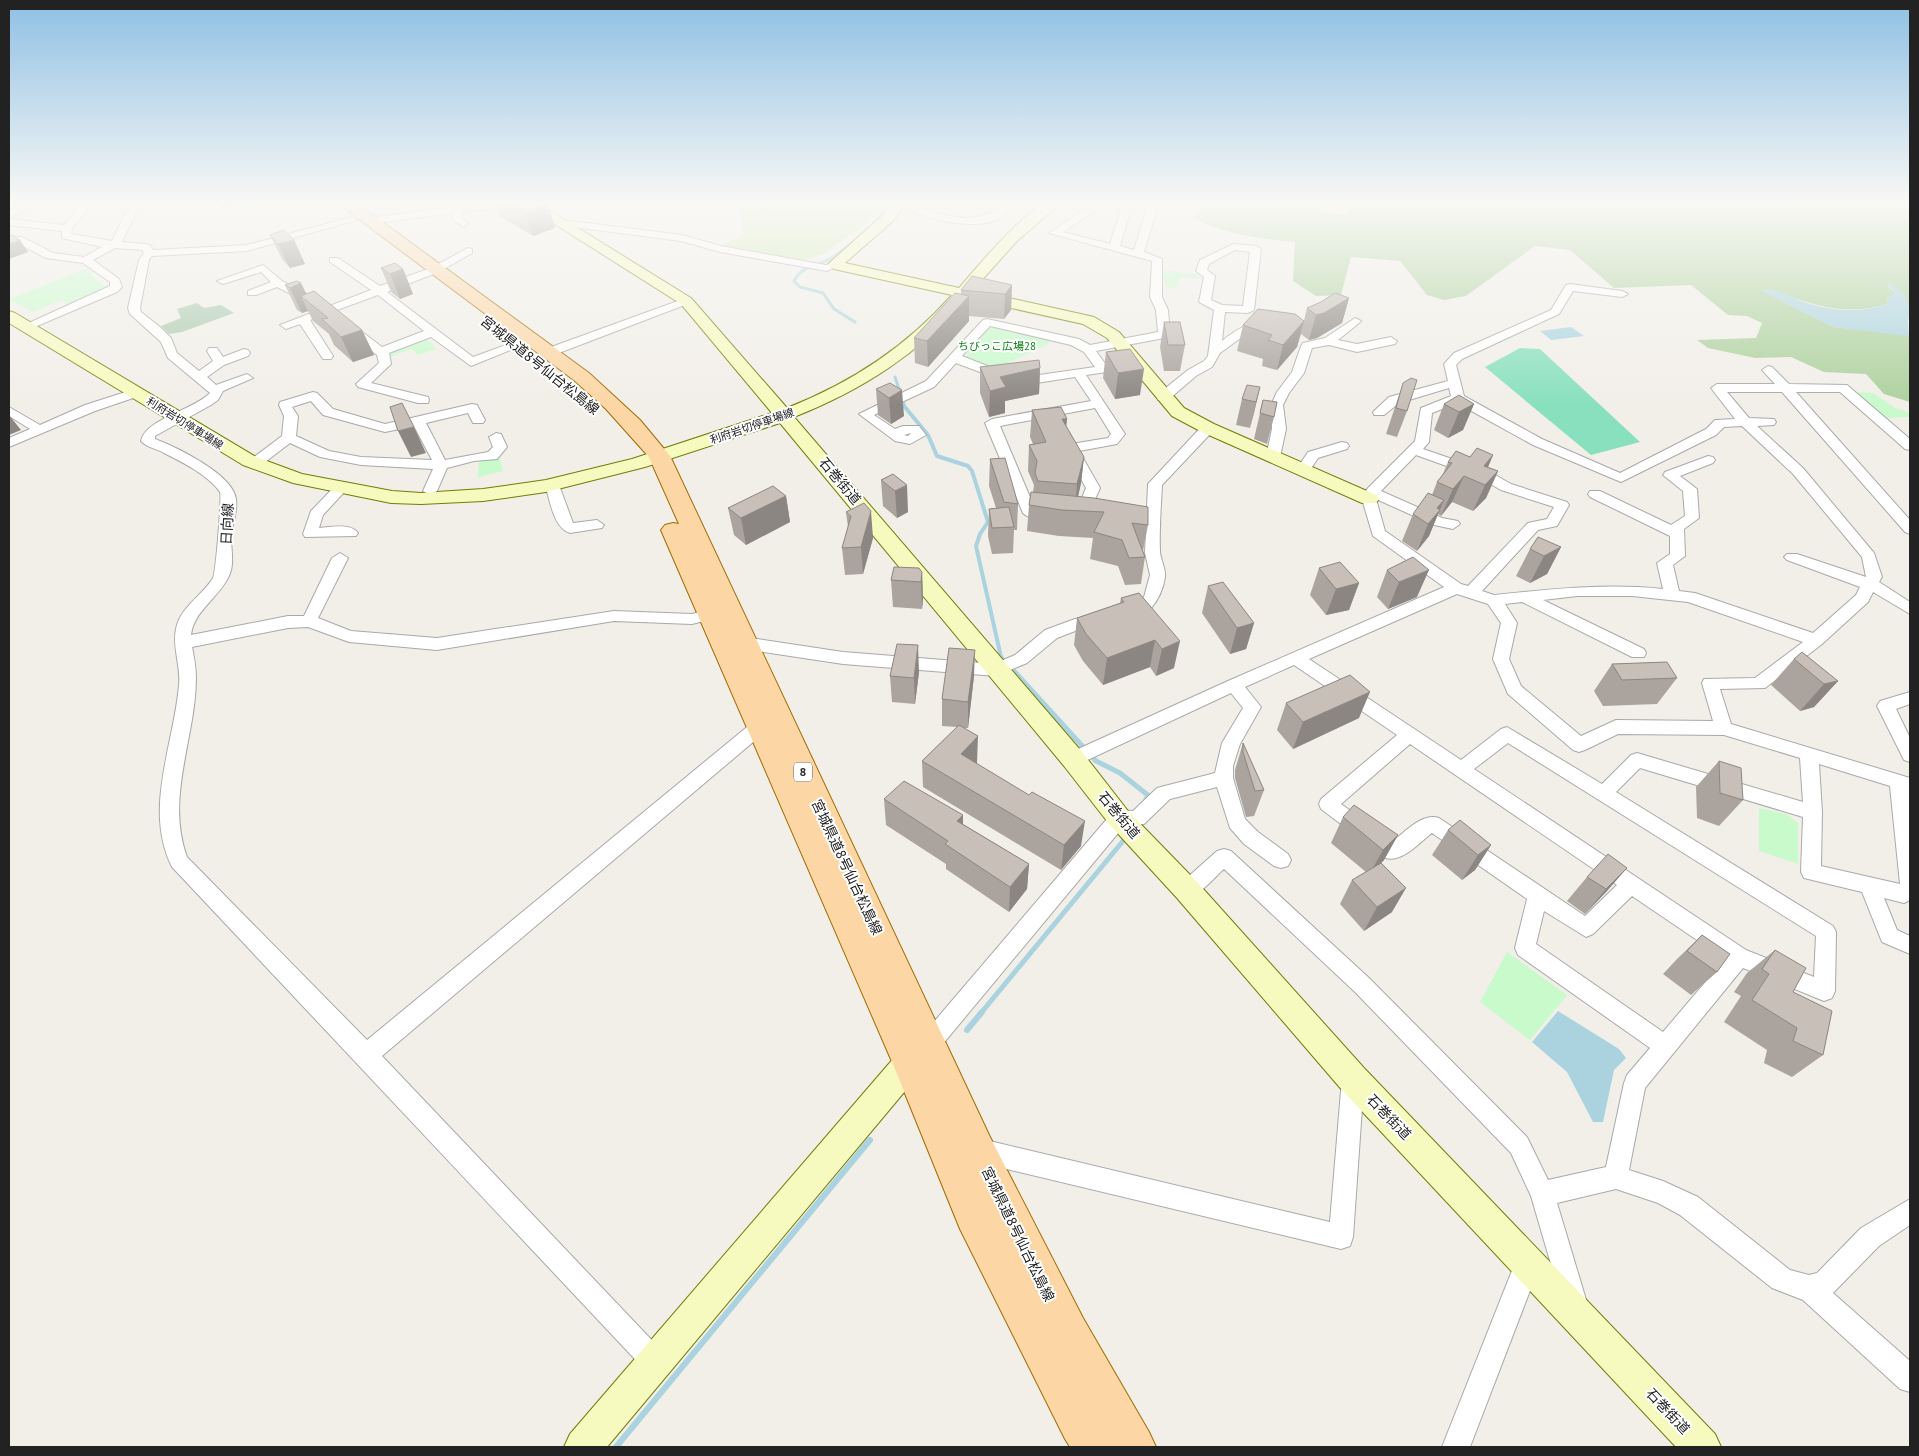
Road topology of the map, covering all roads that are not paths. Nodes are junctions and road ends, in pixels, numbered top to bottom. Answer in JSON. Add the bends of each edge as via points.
{"nodes":[{"id":1,"x":100,"y":270,"type":"edge"},
{"id":2,"x":142,"y":270,"type":"edge"},
{"id":3,"x":257,"y":270,"type":"edge"},
{"id":4,"x":265,"y":270,"type":"edge"},
{"id":5,"x":349,"y":270,"type":"edge"},
{"id":6,"x":427,"y":270,"type":"edge"},
{"id":7,"x":434,"y":270,"type":"edge"},
{"id":8,"x":637,"y":270,"type":"edge"},
{"id":9,"x":856,"y":270,"type":"edge"},
{"id":10,"x":971,"y":270,"type":"edge"},
{"id":11,"x":977,"y":270,"type":"edge"},
{"id":12,"x":1157,"y":270,"type":"edge"},
{"id":13,"x":1201,"y":270,"type":"edge"},
{"id":14,"x":1253,"y":270,"type":"edge"},
{"id":15,"x":430,"y":272,"type":"junction"},
{"id":16,"x":223,"y":281,"type":"dead end"},
{"id":17,"x":278,"y":283,"type":"junction"},
{"id":18,"x":378,"y":290,"type":"junction"},
{"id":19,"x":955,"y":292,"type":"junction"},
{"id":20,"x":252,"y":293,"type":"dead end"},
{"id":21,"x":1622,"y":294,"type":"dead end"},
{"id":22,"x":686,"y":301,"type":"junction"},
{"id":23,"x":1220,"y":308,"type":"junction"},
{"id":24,"x":328,"y":309,"type":"junction"},
{"id":25,"x":9,"y":316,"type":"edge"},
{"id":26,"x":304,"y":320,"type":"junction"},
{"id":27,"x":1355,"y":322,"type":"dead end"},
{"id":28,"x":286,"y":325,"type":"dead end"},
{"id":29,"x":26,"y":327,"type":"junction"},
{"id":30,"x":1274,"y":329,"type":"edge"},
{"id":31,"x":432,"y":332,"type":"junction"},
{"id":32,"x":9,"y":335,"type":"edge"},
{"id":33,"x":1329,"y":341,"type":"junction"},
{"id":34,"x":1391,"y":341,"type":"dead end"},
{"id":35,"x":1120,"y":342,"type":"junction"},
{"id":36,"x":517,"y":345,"type":"junction"},
{"id":37,"x":1088,"y":350,"type":"junction"},
{"id":38,"x":213,"y":351,"type":"dead end"},
{"id":39,"x":1215,"y":351,"type":"junction"},
{"id":40,"x":380,"y":352,"type":"junction"},
{"id":41,"x":244,"y":353,"type":"dead end"},
{"id":42,"x":547,"y":353,"type":"junction"},
{"id":43,"x":327,"y":356,"type":"dead end"},
{"id":44,"x":955,"y":358,"type":"junction"},
{"id":45,"x":220,"y":362,"type":"junction"},
{"id":46,"x":1768,"y":370,"type":"dead end"},
{"id":47,"x":1078,"y":372,"type":"junction"},
{"id":48,"x":199,"y":377,"type":"junction"},
{"id":49,"x":248,"y":378,"type":"dead end"},
{"id":50,"x":1787,"y":388,"type":"junction"},
{"id":51,"x":214,"y":390,"type":"junction"},
{"id":52,"x":1456,"y":391,"type":"junction"},
{"id":53,"x":135,"y":393,"type":"junction"},
{"id":54,"x":1164,"y":397,"type":"junction"},
{"id":55,"x":424,"y":400,"type":"dead end"},
{"id":56,"x":1098,"y":404,"type":"junction"},
{"id":57,"x":9,"y":411,"type":"edge"},
{"id":58,"x":782,"y":411,"type":"junction"},
{"id":59,"x":1379,"y":412,"type":"dead end"},
{"id":60,"x":176,"y":417,"type":"junction"},
{"id":61,"x":478,"y":420,"type":"dead end"},
{"id":62,"x":418,"y":421,"type":"junction"},
{"id":63,"x":1746,"y":422,"type":"junction"},
{"id":64,"x":1769,"y":422,"type":"dead end"},
{"id":65,"x":1208,"y":428,"type":"junction"},
{"id":66,"x":40,"y":430,"type":"junction"},
{"id":67,"x":894,"y":434,"type":"dead end"},
{"id":68,"x":496,"y":437,"type":"dead end"},
{"id":69,"x":288,"y":438,"type":"junction"},
{"id":70,"x":9,"y":443,"type":"edge"},
{"id":71,"x":1342,"y":446,"type":"dead end"},
{"id":72,"x":1910,"y":446,"type":"edge"},
{"id":73,"x":1414,"y":450,"type":"junction"},
{"id":74,"x":647,"y":455,"type":"junction"},
{"id":75,"x":1274,"y":457,"type":"junction"},
{"id":76,"x":1708,"y":460,"type":"dead end"},
{"id":77,"x":255,"y":464,"type":"junction"},
{"id":78,"x":441,"y":465,"type":"junction"},
{"id":79,"x":1303,"y":470,"type":"junction"},
{"id":80,"x":552,"y":486,"type":"junction"},
{"id":81,"x":341,"y":488,"type":"junction"},
{"id":82,"x":430,"y":491,"type":"junction"},
{"id":83,"x":377,"y":492,"type":"junction"},
{"id":84,"x":1595,"y":494,"type":"dead end"},
{"id":85,"x":1371,"y":496,"type":"junction"},
{"id":86,"x":1892,"y":506,"type":"junction"},
{"id":87,"x":1910,"y":506,"type":"edge"},
{"id":88,"x":1080,"y":516,"type":"junction"},
{"id":89,"x":1099,"y":518,"type":"edge"},
{"id":90,"x":1135,"y":522,"type":"edge"},
{"id":91,"x":1153,"y":524,"type":"junction"},
{"id":92,"x":1453,"y":524,"type":"dead end"},
{"id":93,"x":597,"y":525,"type":"dead end"},
{"id":94,"x":1910,"y":529,"type":"edge"},
{"id":95,"x":351,"y":533,"type":"dead end"},
{"id":96,"x":1677,"y":534,"type":"junction"},
{"id":97,"x":1792,"y":557,"type":"dead end"},
{"id":98,"x":340,"y":558,"type":"dead end"},
{"id":99,"x":1869,"y":584,"type":"junction"},
{"id":100,"x":1464,"y":591,"type":"junction"},
{"id":101,"x":1672,"y":595,"type":"junction"},
{"id":102,"x":1523,"y":597,"type":"junction"},
{"id":103,"x":1494,"y":600,"type":"junction"},
{"id":104,"x":1910,"y":609,"type":"edge"},
{"id":105,"x":710,"y":614,"type":"junction"},
{"id":106,"x":309,"y":621,"type":"junction"},
{"id":107,"x":1816,"y":640,"type":"junction"},
{"id":108,"x":182,"y":643,"type":"junction"},
{"id":109,"x":744,"y":643,"type":"junction"},
{"id":110,"x":1637,"y":653,"type":"dead end"},
{"id":111,"x":1295,"y":658,"type":"junction"},
{"id":112,"x":1004,"y":666,"type":"junction"},
{"id":113,"x":1234,"y":684,"type":"junction"},
{"id":114,"x":1910,"y":698,"type":"edge"},
{"id":115,"x":759,"y":727,"type":"junction"},
{"id":116,"x":1724,"y":728,"type":"junction"},
{"id":117,"x":1409,"y":735,"type":"junction"},
{"id":118,"x":1082,"y":754,"type":"junction"},
{"id":119,"x":1809,"y":754,"type":"junction"},
{"id":120,"x":1910,"y":755,"type":"edge"},
{"id":121,"x":1461,"y":770,"type":"junction"},
{"id":122,"x":1224,"y":778,"type":"junction"},
{"id":123,"x":1905,"y":783,"type":"edge"},
{"id":124,"x":1603,"y":794,"type":"junction"},
{"id":125,"x":1813,"y":812,"type":"junction"},
{"id":126,"x":1118,"y":818,"type":"junction"},
{"id":127,"x":1281,"y":860,"type":"dead end"},
{"id":128,"x":1631,"y":884,"type":"junction"},
{"id":129,"x":1869,"y":886,"type":"junction"},
{"id":130,"x":1910,"y":888,"type":"edge"},
{"id":131,"x":1187,"y":890,"type":"junction"},
{"id":132,"x":1910,"y":892,"type":"edge"},
{"id":133,"x":1538,"y":896,"type":"junction"},
{"id":134,"x":1910,"y":945,"type":"edge"},
{"id":135,"x":1739,"y":957,"type":"junction"},
{"id":136,"x":1665,"y":1046,"type":"junction"},
{"id":137,"x":920,"y":1053,"type":"junction"},
{"id":138,"x":366,"y":1055,"type":"junction"},
{"id":139,"x":1353,"y":1079,"type":"junction"},
{"id":140,"x":977,"y":1150,"type":"junction"},
{"id":141,"x":1616,"y":1177,"type":"junction"},
{"id":142,"x":1542,"y":1194,"type":"junction"},
{"id":143,"x":1910,"y":1211,"type":"edge"},
{"id":144,"x":1528,"y":1262,"type":"junction"},
{"id":145,"x":1809,"y":1288,"type":"junction"},
{"id":146,"x":1577,"y":1313,"type":"junction"},
{"id":147,"x":654,"y":1362,"type":"junction"},
{"id":148,"x":1910,"y":1379,"type":"edge"},
{"id":149,"x":583,"y":1447,"type":"edge"},
{"id":150,"x":1095,"y":1447,"type":"edge"},
{"id":151,"x":1134,"y":1447,"type":"edge"},
{"id":152,"x":1456,"y":1447,"type":"edge"},
{"id":153,"x":1702,"y":1447,"type":"edge"}],
"edges":[{"from":1,"to":29,"type":"street","via":[[115,281],[113,290]]},
{"from":2,"to":48,"type":"street","via":[[134,308],[136,314],[156,328],[167,341],[172,355]]},
{"from":3,"to":16,"type":"street"},
{"from":4,"to":17,"type":"street"},
{"from":5,"to":18,"type":"street"},
{"from":6,"to":15,"type":"main road","name":"宮城県道8号仙台松島線","number":"8"},
{"from":7,"to":15,"type":"street"},
{"from":8,"to":22,"type":"street","name":"石巻街道"},
{"from":9,"to":19,"type":"street"},
{"from":10,"to":19,"type":"street","name":"利府岩切停車場線"},
{"from":11,"to":19,"type":"street","name":"利府岩切停車場線"},
{"from":12,"to":35,"type":"street","via":[[1156,297],[1162,310],[1164,334]]},
{"from":13,"to":23,"type":"street","via":[[1210,276],[1206,302]]},
{"from":14,"to":23,"type":"street","via":[[1248,310]]},
{"from":15,"to":18,"type":"street"},
{"from":15,"to":36,"type":"main road","name":"宮城県道8号仙台松島線","number":"8"},
{"from":15,"to":42,"type":"main road","name":"宮城県道8号仙台松島線","number":"8"},
{"from":17,"to":20,"type":"street"},
{"from":17,"to":24,"type":"street"},
{"from":18,"to":24,"type":"street"},
{"from":18,"to":31,"type":"street"},
{"from":19,"to":35,"type":"street","via":[[1083,318]]},
{"from":19,"to":58,"type":"street","name":"利府岩切停車場線","via":[[929,330],[896,357],[837,392]]},
{"from":21,"to":52,"type":"street","via":[[1570,288],[1555,312],[1458,356],[1450,364]]},
{"from":22,"to":42,"type":"street"},
{"from":22,"to":58,"type":"street","name":"石巻街道"},
{"from":23,"to":39,"type":"street"},
{"from":24,"to":26,"type":"street"},
{"from":24,"to":40,"type":"street"},
{"from":25,"to":29,"type":"street","name":"利府岩切停車場線"},
{"from":26,"to":28,"type":"street"},
{"from":26,"to":43,"type":"street"},
{"from":27,"to":33,"type":"street"},
{"from":29,"to":32,"type":"street"},
{"from":29,"to":53,"type":"street","name":"利府岩切停車場線"},
{"from":30,"to":39,"type":"street","via":[[1246,329]]},
{"from":31,"to":36,"type":"street","via":[[471,362]]},
{"from":31,"to":40,"type":"street"},
{"from":33,"to":34,"type":"street","via":[[1357,348]]},
{"from":33,"to":75,"type":"street","via":[[1304,344],[1298,373],[1277,405],[1279,428]]},
{"from":35,"to":37,"type":"street"},
{"from":35,"to":54,"type":"street"},
{"from":36,"to":74,"type":"main road","name":"宮城県道8号仙台松島線","number":"8","via":[[569,384]]},
{"from":37,"to":44,"type":"street","via":[[1076,342],[987,322]]},
{"from":37,"to":47,"type":"street","via":[[1103,368]]},
{"from":38,"to":45,"type":"street"},
{"from":39,"to":54,"type":"street","via":[[1208,364]]},
{"from":40,"to":55,"type":"street","via":[[385,364],[362,384]]},
{"from":41,"to":45,"type":"street"},
{"from":42,"to":74,"type":"main road","name":"宮城県道8号仙台松島線","number":"8","via":[[617,406]]},
{"from":44,"to":47,"type":"street","via":[[1017,382]]},
{"from":44,"to":67,"type":"street","via":[[930,384],[865,414]]},
{"from":45,"to":48,"type":"street"},
{"from":46,"to":50,"type":"street"},
{"from":47,"to":56,"type":"street"},
{"from":48,"to":51,"type":"street"},
{"from":49,"to":51,"type":"street"},
{"from":50,"to":63,"type":"street","via":[[1717,388]]},
{"from":50,"to":72,"type":"street","via":[[1843,388]]},
{"from":50,"to":86,"type":"street"},
{"from":51,"to":60,"type":"street","name":"日向線","via":[[217,392],[215,397]]},
{"from":52,"to":59,"type":"street","via":[[1394,400]]},
{"from":52,"to":63,"type":"street","via":[[1509,430],[1621,478],[1711,432],[1720,422]]},
{"from":52,"to":73,"type":"street","via":[[1426,411],[1422,442]]},
{"from":53,"to":60,"type":"street","name":"利府岩切停車場線"},
{"from":53,"to":66,"type":"street"},
{"from":54,"to":65,"type":"street","via":[[1178,412]]},
{"from":56,"to":88,"type":"street","via":[[1118,434],[1112,441],[1071,448],[1093,488]]},
{"from":56,"to":88,"type":"street","via":[[992,423],[1030,512]]},
{"from":57,"to":66,"type":"street"},
{"from":58,"to":74,"type":"street","name":"利府岩切停車場線"},
{"from":58,"to":112,"type":"street","name":"石巻街道"},
{"from":60,"to":77,"type":"street","name":"利府岩切停車場線"},
{"from":60,"to":108,"type":"street","name":"日向線","via":[[158,426],[149,434],[148,441],[201,467],[228,493],[229,505],[222,576],[186,621]]},
{"from":61,"to":62,"type":"street","via":[[472,408]]},
{"from":62,"to":69,"type":"street","via":[[385,428],[328,412],[312,396],[285,406],[291,416]]},
{"from":62,"to":78,"type":"street"},
{"from":63,"to":64,"type":"street"},
{"from":63,"to":99,"type":"street","via":[[1798,471],[1870,556],[1874,577]]},
{"from":65,"to":75,"type":"street"},
{"from":65,"to":91,"type":"street","via":[[1155,484]]},
{"from":66,"to":70,"type":"street"},
{"from":68,"to":78,"type":"street","via":[[500,447],[492,456]]},
{"from":69,"to":77,"type":"street"},
{"from":69,"to":78,"type":"street","via":[[325,454],[362,462]]},
{"from":71,"to":79,"type":"street","via":[[1313,455]]},
{"from":73,"to":85,"type":"street"},
{"from":73,"to":100,"type":"street","via":[[1485,475],[1506,487],[1562,505],[1552,523],[1533,526]]},
{"from":74,"to":80,"type":"street","name":"利府岩切停車場線","via":[[589,478]]},
{"from":74,"to":82,"type":"street","name":"利府岩切停車場線","via":[[536,480]]},
{"from":74,"to":105,"type":"main road","name":"宮城県道8号仙台松島線","number":"8"},
{"from":74,"to":109,"type":"main road","name":"宮城県道8号仙台松島線","number":"8"},
{"from":75,"to":79,"type":"street"},
{"from":76,"to":96,"type":"street","via":[[1670,476],[1690,489],[1692,518],[1677,527]]},
{"from":77,"to":81,"type":"street","name":"利府岩切停車場線","via":[[274,472]]},
{"from":78,"to":82,"type":"street"},
{"from":79,"to":85,"type":"street"},
{"from":80,"to":83,"type":"street","name":"利府岩切停車場線","via":[[467,496],[391,497]]},
{"from":80,"to":93,"type":"street","via":[[566,525],[576,528]]},
{"from":81,"to":83,"type":"street","name":"利府岩切停車場線"},
{"from":81,"to":95,"type":"street","via":[[316,514],[310,534]]},
{"from":82,"to":83,"type":"street","name":"利府岩切停車場線"},
{"from":84,"to":96,"type":"street"},
{"from":85,"to":92,"type":"street","via":[[1439,522]]},
{"from":85,"to":100,"type":"street","via":[[1378,533]]},
{"from":86,"to":87,"type":"street"},
{"from":86,"to":94,"type":"street"},
{"from":88,"to":89,"type":"street"},
{"from":90,"to":91,"type":"street"},
{"from":91,"to":112,"type":"street","via":[[1152,553],[1158,575],[1151,600],[1134,613],[1081,623],[1051,634]]},
{"from":96,"to":101,"type":"street","via":[[1677,556],[1665,563]]},
{"from":97,"to":99,"type":"street"},
{"from":98,"to":106,"type":"street"},
{"from":99,"to":104,"type":"street"},
{"from":99,"to":107,"type":"street","via":[[1862,598]]},
{"from":100,"to":103,"type":"street"},
{"from":100,"to":111,"type":"street"},
{"from":101,"to":102,"type":"street","via":[[1577,591]]},
{"from":101,"to":107,"type":"street","via":[[1690,597]]},
{"from":102,"to":103,"type":"street"},
{"from":102,"to":110,"type":"street"},
{"from":103,"to":116,"type":"street","via":[[1509,623],[1501,659],[1514,690],[1579,745],[1616,727]]},
{"from":105,"to":106,"type":"street","via":[[692,619],[614,616],[437,644],[349,636]]},
{"from":105,"to":115,"type":"main road","name":"宮城県道8号仙台松島線","number":"8"},
{"from":106,"to":108,"type":"street","via":[[269,624]]},
{"from":107,"to":116,"type":"street","via":[[1759,684],[1710,683]]},
{"from":108,"to":138,"type":"street","name":"日向線","via":[[188,678],[170,801],[170,833],[179,861]]},
{"from":109,"to":112,"type":"street","via":[[843,658]]},
{"from":109,"to":137,"type":"main road","name":"宮城県道8号仙台松島線","number":"8"},
{"from":111,"to":113,"type":"street"},
{"from":111,"to":117,"type":"street"},
{"from":112,"to":118,"type":"street","name":"石巻街道"},
{"from":113,"to":118,"type":"street"},
{"from":113,"to":122,"type":"street","via":[[1252,707],[1232,743],[1224,766]]},
{"from":114,"to":120,"type":"street","via":[[1886,706]]},
{"from":115,"to":137,"type":"main road","name":"宮城県道8号仙台松島線","number":"8"},
{"from":115,"to":138,"type":"street"},
{"from":116,"to":119,"type":"street"},
{"from":117,"to":121,"type":"street"},
{"from":117,"to":133,"type":"street","via":[[1328,804],[1392,852],[1432,824]]},
{"from":118,"to":126,"type":"street","name":"石巻街道"},
{"from":119,"to":123,"type":"street"},
{"from":119,"to":125,"type":"street"},
{"from":121,"to":124,"type":"street","via":[[1507,734]]},
{"from":121,"to":128,"type":"street"},
{"from":122,"to":126,"type":"street","via":[[1164,793],[1137,819]]},
{"from":122,"to":127,"type":"street","via":[[1237,822],[1251,838]]},
{"from":123,"to":130,"type":"street"},
{"from":124,"to":125,"type":"street","via":[[1637,760]]},
{"from":124,"to":135,"type":"street","via":[[1826,932],[1824,991]]},
{"from":125,"to":129,"type":"street","via":[[1811,872]]},
{"from":126,"to":131,"type":"street","name":"石巻街道"},
{"from":126,"to":137,"type":"street"},
{"from":128,"to":133,"type":"street","via":[[1586,928]]},
{"from":128,"to":135,"type":"street"},
{"from":129,"to":132,"type":"street","via":[[1904,894]]},
{"from":129,"to":134,"type":"street","via":[[1889,936]]},
{"from":131,"to":139,"type":"street","name":"石巻街道"},
{"from":131,"to":142,"type":"street","via":[[1224,857],[1362,985],[1519,1145]]},
{"from":133,"to":136,"type":"street","via":[[1525,948]]},
{"from":135,"to":136,"type":"street"},
{"from":136,"to":141,"type":"street","via":[[1635,1083]]},
{"from":137,"to":140,"type":"main road","name":"宮城県道8号仙台松島線","number":"8"},
{"from":137,"to":147,"type":"street"},
{"from":137,"to":150,"type":"main road","name":"宮城県道8号仙台松島線","number":"8","via":[[974,1215],[1080,1424]]},
{"from":138,"to":147,"type":"street","name":"日向線"},
{"from":139,"to":140,"type":"street","via":[[1341,1237]]},
{"from":139,"to":144,"type":"street","name":"石巻街道"},
{"from":140,"to":151,"type":"main road","name":"宮城県道8号仙台松島線","number":"8","via":[[1068,1333]]},
{"from":141,"to":142,"type":"street"},
{"from":141,"to":145,"type":"street","via":[[1663,1193],[1688,1206],[1781,1278]]},
{"from":142,"to":146,"type":"street"},
{"from":143,"to":145,"type":"street","via":[[1870,1237],[1824,1284]]},
{"from":144,"to":146,"type":"street","name":"石巻街道"},
{"from":144,"to":152,"type":"street"},
{"from":145,"to":148,"type":"street"},
{"from":146,"to":153,"type":"street","name":"石巻街道"},
{"from":147,"to":149,"type":"street"}]}
